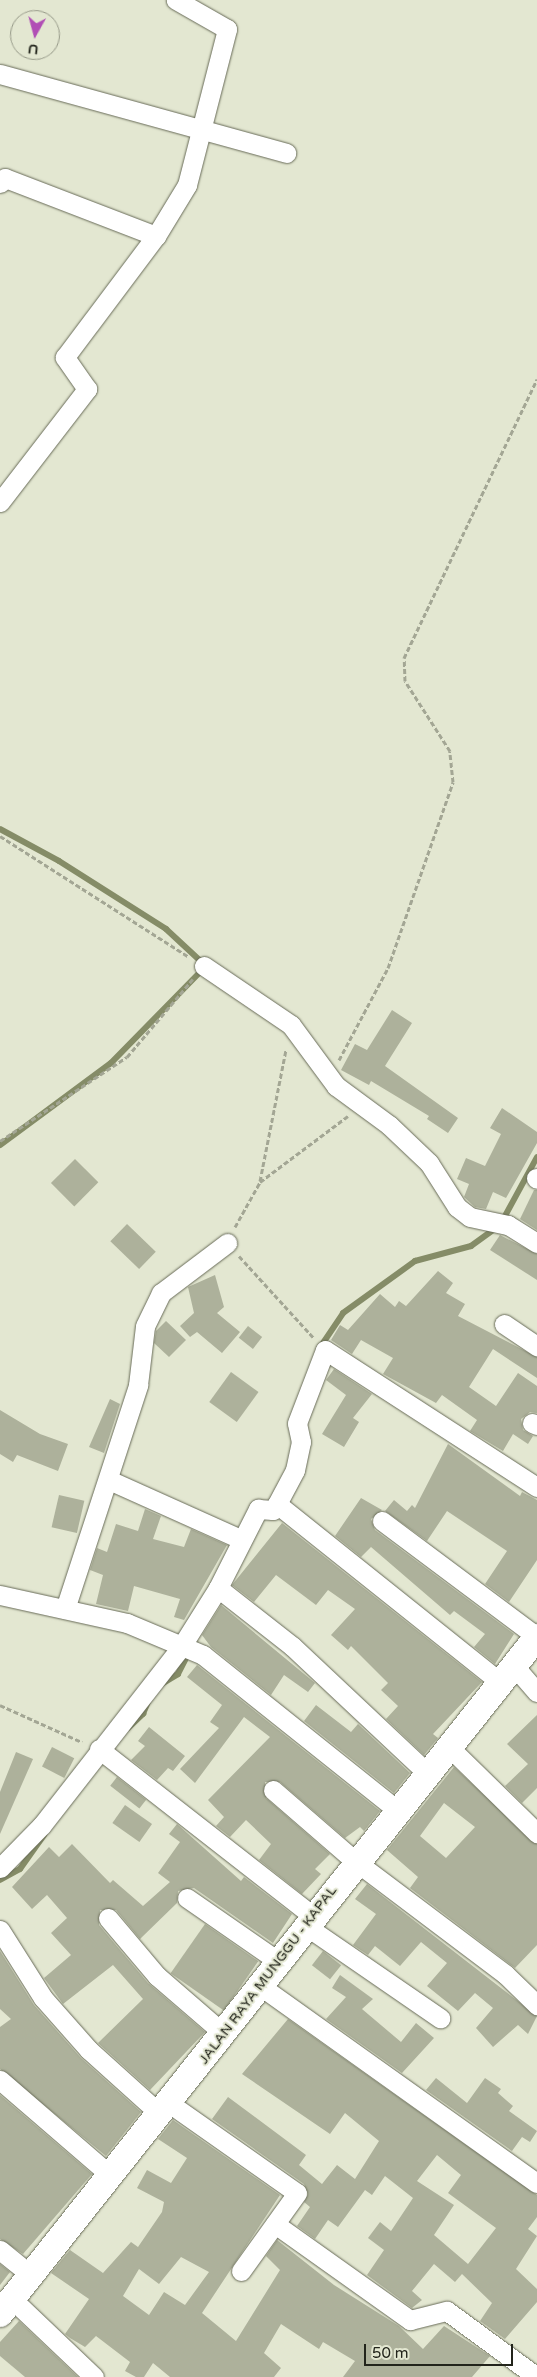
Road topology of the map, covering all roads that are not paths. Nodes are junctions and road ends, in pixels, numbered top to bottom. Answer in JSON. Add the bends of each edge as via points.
{"nodes":[{"id":1,"x":176,"y":0,"type":"edge"},
{"id":2,"x":0,"y":74,"type":"edge"},
{"id":3,"x":202,"y":129,"type":"junction"},
{"id":4,"x":286,"y":153,"type":"dead end"},
{"id":5,"x":0,"y":183,"type":"edge"},
{"id":6,"x":156,"y":236,"type":"junction"},
{"id":7,"x":0,"y":502,"type":"edge"},
{"id":8,"x":204,"y":966,"type":"road end"},
{"id":9,"x":227,"y":1243,"type":"road end"},
{"id":10,"x":537,"y":1243,"type":"edge"},
{"id":11,"x":504,"y":1324,"type":"dead end"},
{"id":12,"x":537,"y":1346,"type":"edge"},
{"id":13,"x":109,"y":1480,"type":"junction"},
{"id":14,"x":537,"y":1487,"type":"edge"},
{"id":15,"x":277,"y":1504,"type":"junction"},
{"id":16,"x":382,"y":1521,"type":"dead end"},
{"id":17,"x":240,"y":1539,"type":"junction"},
{"id":18,"x":218,"y":1588,"type":"junction"},
{"id":19,"x":0,"y":1595,"type":"edge"},
{"id":20,"x":65,"y":1609,"type":"junction"},
{"id":21,"x":537,"y":1637,"type":"edge"},
{"id":22,"x":181,"y":1647,"type":"junction"},
{"id":23,"x":508,"y":1675,"type":"junction"},
{"id":24,"x":537,"y":1692,"type":"edge"},
{"id":25,"x":447,"y":1744,"type":"junction"},
{"id":26,"x":99,"y":1749,"type":"junction"},
{"id":27,"x":426,"y":1772,"type":"junction"},
{"id":28,"x":272,"y":1790,"type":"dead end"},
{"id":29,"x":396,"y":1809,"type":"junction"},
{"id":30,"x":537,"y":1833,"type":"edge"},
{"id":31,"x":355,"y":1861,"type":"junction"},
{"id":32,"x":1,"y":1867,"type":"edge"},
{"id":33,"x":187,"y":1898,"type":"dead end"},
{"id":34,"x":108,"y":1918,"type":"dead end"},
{"id":35,"x":310,"y":1922,"type":"junction"},
{"id":36,"x":0,"y":1930,"type":"edge"},
{"id":37,"x":278,"y":1961,"type":"junction"},
{"id":38,"x":259,"y":1985,"type":"junction"},
{"id":39,"x":537,"y":2005,"type":"edge"},
{"id":40,"x":440,"y":2018,"type":"dead end"},
{"id":41,"x":223,"y":2032,"type":"junction"},
{"id":42,"x":0,"y":2080,"type":"edge"},
{"id":43,"x":164,"y":2108,"type":"junction"},
{"id":44,"x":109,"y":2174,"type":"junction"},
{"id":45,"x":537,"y":2183,"type":"edge"},
{"id":46,"x":275,"y":2224,"type":"junction"},
{"id":47,"x":0,"y":2250,"type":"edge"},
{"id":48,"x":241,"y":2271,"type":"dead end"},
{"id":49,"x":30,"y":2274,"type":"junction"},
{"id":50,"x":6,"y":2306,"type":"edge"},
{"id":51,"x":94,"y":2377,"type":"edge"},
{"id":52,"x":537,"y":2377,"type":"edge"}],
"edges":[{"from":1,"to":3,"type":"street","via":[[227,29]]},
{"from":2,"to":3,"type":"street"},
{"from":3,"to":4,"type":"street"},
{"from":3,"to":6,"type":"street","via":[[187,185]]},
{"from":5,"to":6,"type":"street","via":[[6,178]]},
{"from":6,"to":7,"type":"street","via":[[65,358],[87,389]]},
{"from":8,"to":10,"type":"street","via":[[291,1025],[329,1078],[360,1106],[389,1125],[429,1163],[464,1212],[508,1225]]},
{"from":9,"to":13,"type":"street","via":[[161,1293],[145,1326],[138,1385]]},
{"from":11,"to":12,"type":"street"},
{"from":13,"to":17,"type":"street"},
{"from":13,"to":20,"type":"street"},
{"from":14,"to":15,"type":"street","via":[[325,1350],[297,1423],[301,1442],[295,1470]]},
{"from":15,"to":17,"type":"street","via":[[273,1510],[258,1509]]},
{"from":15,"to":23,"type":"street"},
{"from":16,"to":21,"type":"street"},
{"from":17,"to":18,"type":"street"},
{"from":18,"to":22,"type":"street"},
{"from":18,"to":27,"type":"street","via":[[292,1646]]},
{"from":19,"to":20,"type":"street"},
{"from":20,"to":22,"type":"street","via":[[126,1623]]},
{"from":21,"to":23,"type":"street","name":"JALAN RAYA MUNGGU - KAPAL"},
{"from":22,"to":26,"type":"street"},
{"from":22,"to":29,"type":"street","via":[[203,1655]]},
{"from":23,"to":24,"type":"street"},
{"from":23,"to":25,"type":"street","name":"JALAN RAYA MUNGGU - KAPAL"},
{"from":25,"to":27,"type":"street","name":"JALAN RAYA MUNGGU - KAPAL"},
{"from":25,"to":30,"type":"street"},
{"from":26,"to":32,"type":"street"},
{"from":26,"to":35,"type":"street"},
{"from":27,"to":29,"type":"street","name":"JALAN RAYA MUNGGU - KAPAL"},
{"from":28,"to":31,"type":"street"},
{"from":29,"to":31,"type":"street","name":"JALAN RAYA MUNGGU - KAPAL"},
{"from":31,"to":35,"type":"street","name":"JALAN RAYA MUNGGU - KAPAL"},
{"from":31,"to":39,"type":"street","via":[[444,1924]]},
{"from":33,"to":37,"type":"street"},
{"from":34,"to":41,"type":"street","via":[[157,1976]]},
{"from":35,"to":37,"type":"street","name":"JALAN RAYA MUNGGU - KAPAL"},
{"from":35,"to":40,"type":"street"},
{"from":36,"to":43,"type":"street","via":[[43,1998],[89,2050]]},
{"from":37,"to":38,"type":"street","name":"JALAN RAYA MUNGGU - KAPAL"},
{"from":38,"to":41,"type":"street","name":"JALAN RAYA MUNGGU - KAPAL"},
{"from":38,"to":45,"type":"street"},
{"from":41,"to":43,"type":"street","name":"JALAN RAYA MUNGGU - KAPAL"},
{"from":42,"to":44,"type":"street"},
{"from":43,"to":44,"type":"street","name":"JALAN RAYA MUNGGU - KAPAL"},
{"from":43,"to":46,"type":"street","via":[[297,2193]]},
{"from":44,"to":49,"type":"street","name":"JALAN RAYA MUNGGU - KAPAL"},
{"from":46,"to":48,"type":"street"},
{"from":46,"to":52,"type":"street","via":[[410,2320],[447,2311]]},
{"from":47,"to":49,"type":"street"},
{"from":49,"to":50,"type":"street","name":"JALAN RAYA MUNGGU - KAPAL"},
{"from":50,"to":51,"type":"street"}]}
